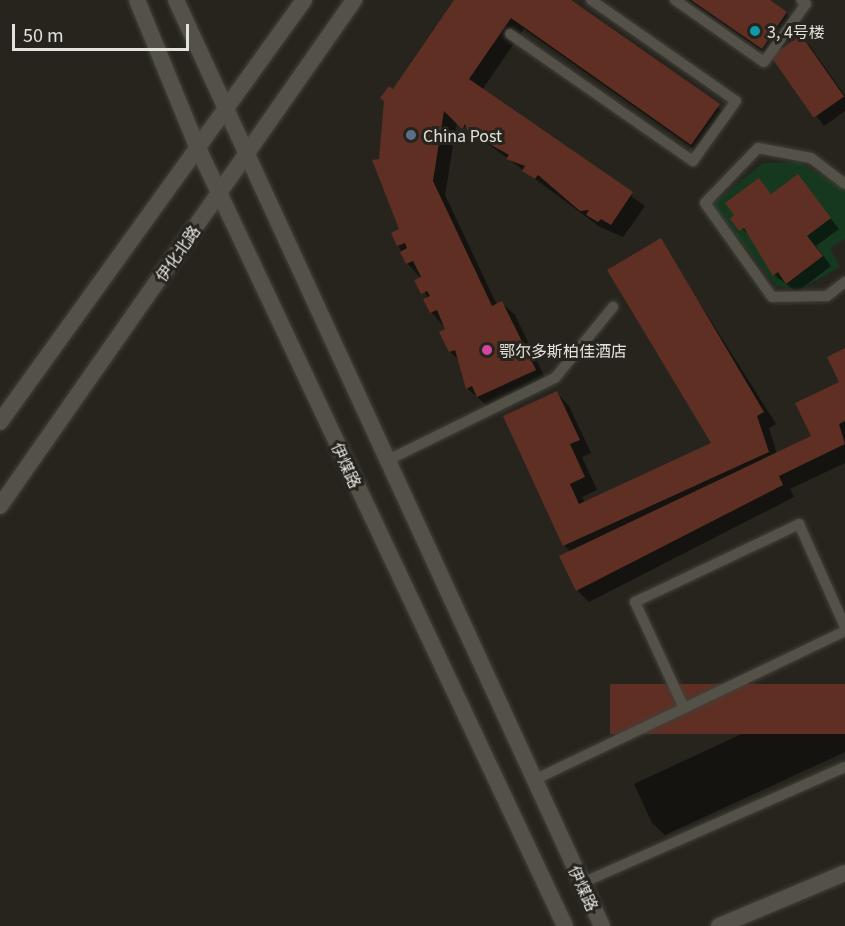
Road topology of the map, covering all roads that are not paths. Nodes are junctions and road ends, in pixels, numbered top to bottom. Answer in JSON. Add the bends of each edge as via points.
{"nodes":[{"id":1,"x":137,"y":0,"type":"edge"},
{"id":2,"x":176,"y":0,"type":"edge"},
{"id":3,"x":304,"y":0,"type":"edge"},
{"id":4,"x":354,"y":0,"type":"edge"},
{"id":5,"x":591,"y":0,"type":"edge"},
{"id":6,"x":675,"y":0,"type":"edge"},
{"id":7,"x":801,"y":0,"type":"edge"},
{"id":8,"x":510,"y":34,"type":"dead end"},
{"id":9,"x":224,"y":108,"type":"junction"},
{"id":10,"x":196,"y":146,"type":"junction"},
{"id":11,"x":246,"y":154,"type":"junction"},
{"id":12,"x":845,"y":184,"type":"edge"},
{"id":13,"x":218,"y":193,"type":"junction"},
{"id":14,"x":845,"y":282,"type":"edge"},
{"id":15,"x":613,"y":307,"type":"dead end"},
{"id":16,"x":0,"y":422,"type":"edge"},
{"id":17,"x":386,"y":461,"type":"junction"},
{"id":18,"x":0,"y":506,"type":"edge"},
{"id":19,"x":845,"y":629,"type":"edge"},
{"id":20,"x":684,"y":708,"type":"junction"},
{"id":21,"x":845,"y":767,"type":"edge"},
{"id":22,"x":534,"y":780,"type":"junction"},
{"id":23,"x":845,"y":873,"type":"edge"},
{"id":24,"x":582,"y":883,"type":"junction"},
{"id":25,"x":565,"y":926,"type":"edge"},
{"id":26,"x":602,"y":926,"type":"edge"},
{"id":27,"x":718,"y":926,"type":"edge"}],
"edges":[{"from":1,"to":10,"type":"main road","name":"伊煤路"},
{"from":2,"to":9,"type":"main road","name":"伊煤路"},
{"from":3,"to":9,"type":"main road"},
{"from":4,"to":11,"type":"main road","name":"伊化北路"},
{"from":5,"to":8,"type":"lane","via":[[736,101],[693,161]]},
{"from":6,"to":7,"type":"lane","via":[[764,62],[806,4]]},
{"from":9,"to":10,"type":"main road"},
{"from":9,"to":11,"type":"main road","name":"伊煤路"},
{"from":10,"to":13,"type":"main road","name":"伊煤路"},
{"from":10,"to":16,"type":"main road"},
{"from":11,"to":13,"type":"main road","name":"伊化北路"},
{"from":11,"to":17,"type":"main road","name":"伊煤路"},
{"from":12,"to":14,"type":"lane","via":[[811,158],[758,148],[705,203],[772,297],[827,296]]},
{"from":13,"to":18,"type":"main road","name":"伊化北路"},
{"from":13,"to":25,"type":"main road","name":"伊煤路"},
{"from":15,"to":17,"type":"lane","via":[[555,378]]},
{"from":17,"to":22,"type":"main road","name":"伊煤路"},
{"from":19,"to":20,"type":"lane"},
{"from":19,"to":20,"type":"lane","via":[[800,524],[635,602]]},
{"from":20,"to":22,"type":"lane"},
{"from":21,"to":24,"type":"lane"},
{"from":22,"to":24,"type":"main road","name":"伊煤路"},
{"from":23,"to":27,"type":"main road"},
{"from":24,"to":26,"type":"main road","name":"伊煤路"}]}
